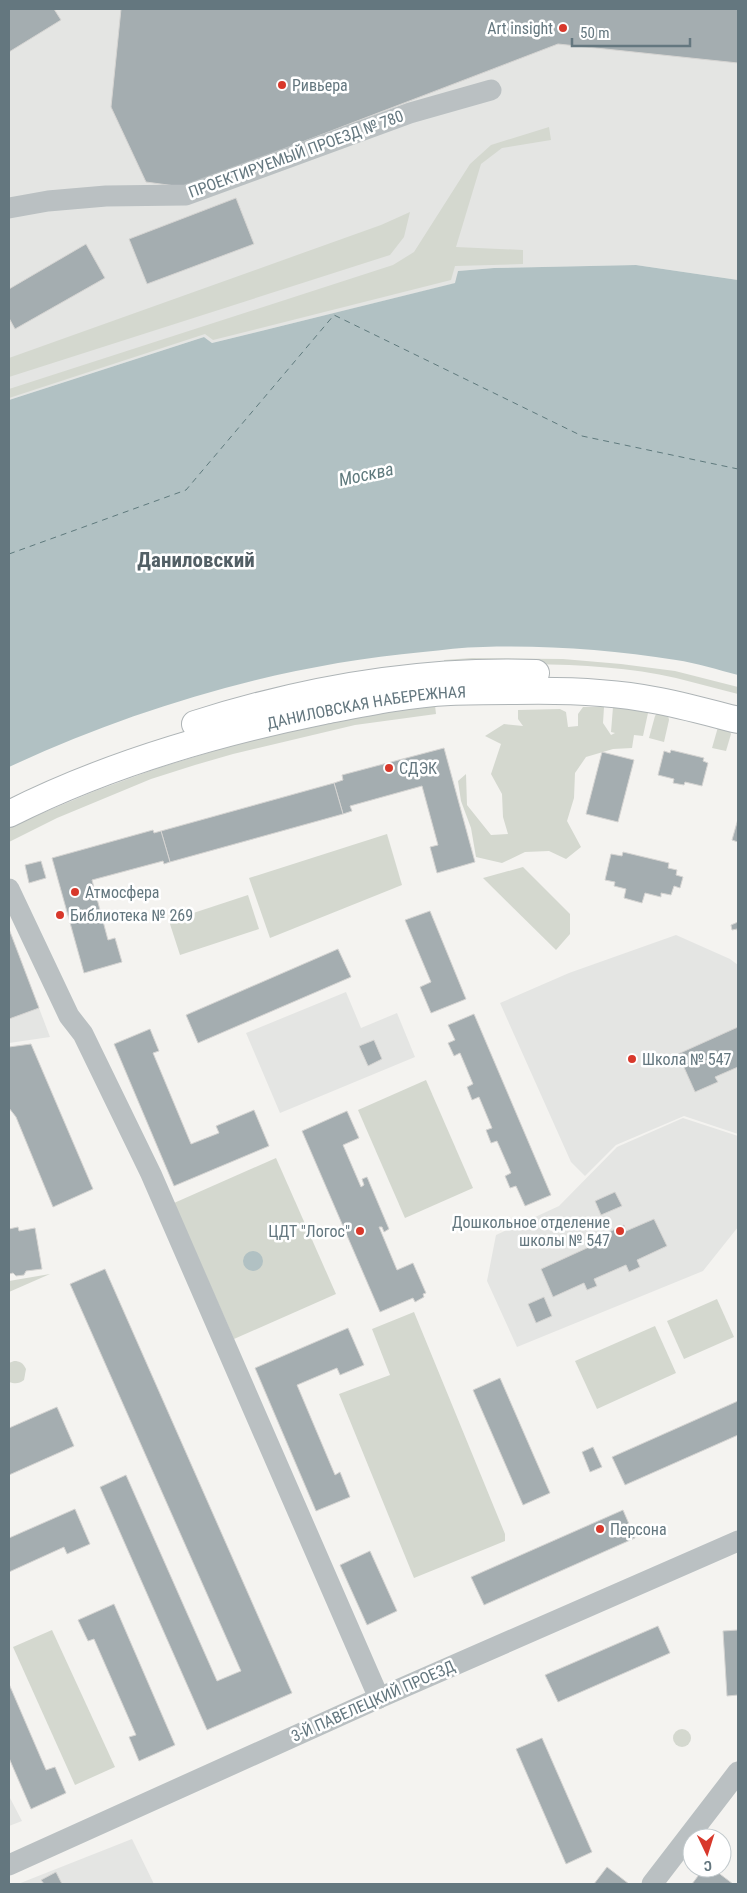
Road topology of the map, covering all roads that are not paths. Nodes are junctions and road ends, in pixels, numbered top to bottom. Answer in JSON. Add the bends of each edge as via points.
{"nodes":[{"id":1,"x":491,"y":90,"type":"dead end"},
{"id":2,"x":9,"y":208,"type":"edge"},
{"id":3,"x":738,"y":704,"type":"edge"},
{"id":4,"x":738,"y":720,"type":"edge"},
{"id":5,"x":9,"y":794,"type":"edge"},
{"id":6,"x":9,"y":814,"type":"edge"},
{"id":7,"x":9,"y":889,"type":"edge"},
{"id":8,"x":738,"y":1540,"type":"edge"},
{"id":9,"x":378,"y":1698,"type":"junction"},
{"id":10,"x":738,"y":1772,"type":"edge"},
{"id":11,"x":9,"y":1865,"type":"edge"},
{"id":12,"x":652,"y":1884,"type":"edge"}],
"edges":[{"from":1,"to":2,"type":"street","name":"ПРОЕКТИРУЕМЫЙ ПРОЕЗД № 780","via":[[410,113],[186,196],[106,196]]},
{"from":3,"to":5,"type":"main road","name":"ДАНИЛОВСКАЯ НАБЕРЕЖНАЯ","via":[[657,684],[603,676],[493,672],[352,685],[238,710],[117,748]]},
{"from":4,"to":6,"type":"main road","name":"ДАНИЛОВСКАЯ НАБЕРЕЖНАЯ","via":[[653,700],[573,691],[450,692],[418,696],[372,702],[218,735],[89,778]]},
{"from":7,"to":9,"type":"street","via":[[69,1016],[83,1034],[151,1174]]},
{"from":8,"to":9,"type":"street","name":"3-Й ПАВЕЛЕЦКИЙ ПРОЕЗД"},
{"from":9,"to":11,"type":"street","name":"3-Й ПАВЕЛЕЦКИЙ ПРОЕЗД"},
{"from":10,"to":12,"type":"street"}]}
